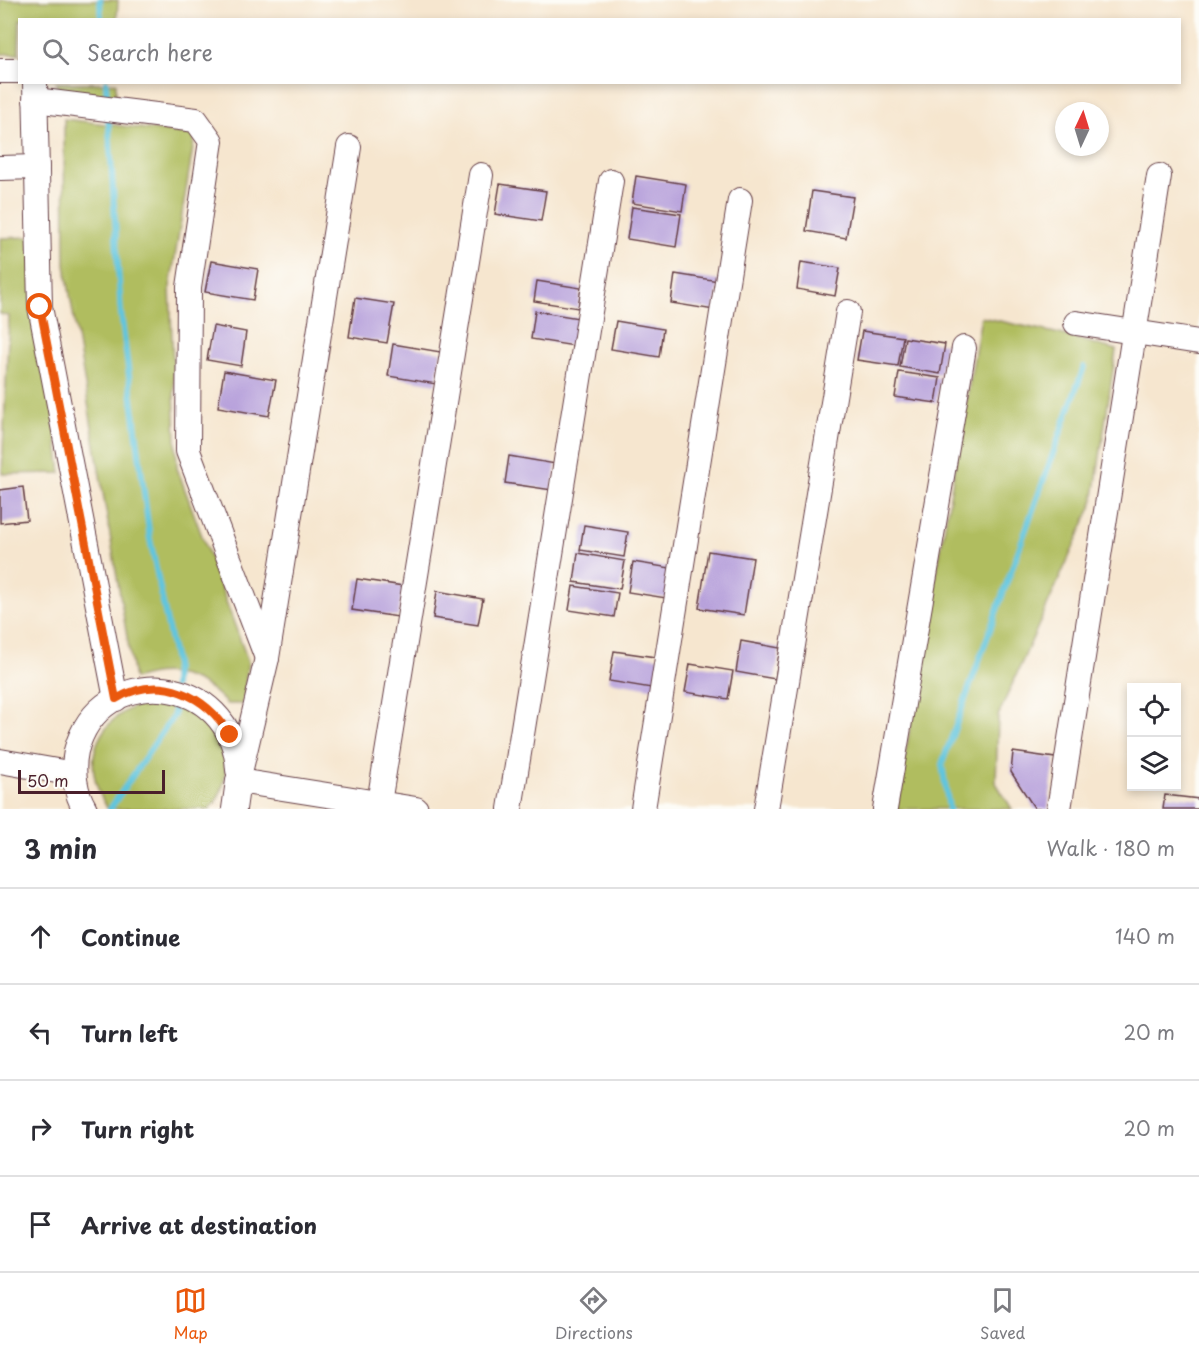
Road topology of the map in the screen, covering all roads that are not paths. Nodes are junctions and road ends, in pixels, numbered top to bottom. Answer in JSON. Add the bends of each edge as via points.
{"nodes":[{"id":1,"x":18,"y":70,"type":"edge"},
{"id":2,"x":0,"y":71,"type":"edge"},
{"id":3,"x":35,"y":91,"type":"edge"},
{"id":4,"x":349,"y":147,"type":"dead end"},
{"id":5,"x":37,"y":167,"type":"junction"},
{"id":6,"x":0,"y":168,"type":"edge"},
{"id":7,"x":481,"y":175,"type":"dead end"},
{"id":8,"x":1159,"y":176,"type":"dead end"},
{"id":9,"x":611,"y":181,"type":"dead end"},
{"id":10,"x":740,"y":200,"type":"dead end"},
{"id":11,"x":848,"y":312,"type":"dead end"},
{"id":12,"x":1076,"y":323,"type":"dead end"},
{"id":13,"x":1134,"y":332,"type":"junction"},
{"id":14,"x":1199,"y":342,"type":"edge"},
{"id":15,"x":964,"y":348,"type":"dead end"},
{"id":16,"x":267,"y":658,"type":"junction"},
{"id":17,"x":127,"y":694,"type":"junction"},
{"id":18,"x":0,"y":761,"type":"edge"},
{"id":19,"x":74,"y":774,"type":"junction"},
{"id":20,"x":238,"y":781,"type":"junction"},
{"id":21,"x":379,"y":805,"type":"edge"},
{"id":22,"x":85,"y":809,"type":"edge"},
{"id":23,"x":227,"y":809,"type":"edge"},
{"id":24,"x":234,"y":809,"type":"edge"},
{"id":25,"x":416,"y":809,"type":"edge"},
{"id":26,"x":510,"y":809,"type":"edge"},
{"id":27,"x":643,"y":809,"type":"edge"},
{"id":28,"x":766,"y":809,"type":"edge"},
{"id":29,"x":885,"y":809,"type":"edge"},
{"id":30,"x":1059,"y":809,"type":"edge"}],
"edges":[{"from":1,"to":2,"type":"street"},
{"from":3,"to":5,"type":"street"},
{"from":3,"to":16,"type":"street","via":[[196,120],[211,141],[189,287],[188,451]]},
{"from":4,"to":16,"type":"street"},
{"from":5,"to":6,"type":"street"},
{"from":5,"to":17,"type":"street","via":[[40,307]]},
{"from":7,"to":21,"type":"street"},
{"from":8,"to":13,"type":"street"},
{"from":9,"to":26,"type":"street"},
{"from":10,"to":27,"type":"street"},
{"from":11,"to":28,"type":"street"},
{"from":12,"to":13,"type":"street"},
{"from":13,"to":14,"type":"street"},
{"from":13,"to":30,"type":"street"},
{"from":15,"to":29,"type":"street"},
{"from":16,"to":20,"type":"street"},
{"from":17,"to":19,"type":"street","via":[[96,714],[86,727],[79,742]]},
{"from":17,"to":20,"type":"street","via":[[170,689],[199,700],[230,735]]},
{"from":18,"to":19,"type":"street"},
{"from":19,"to":22,"type":"street"},
{"from":20,"to":21,"type":"street"},
{"from":20,"to":23,"type":"street"},
{"from":20,"to":24,"type":"street"},
{"from":21,"to":25,"type":"street"}]}
